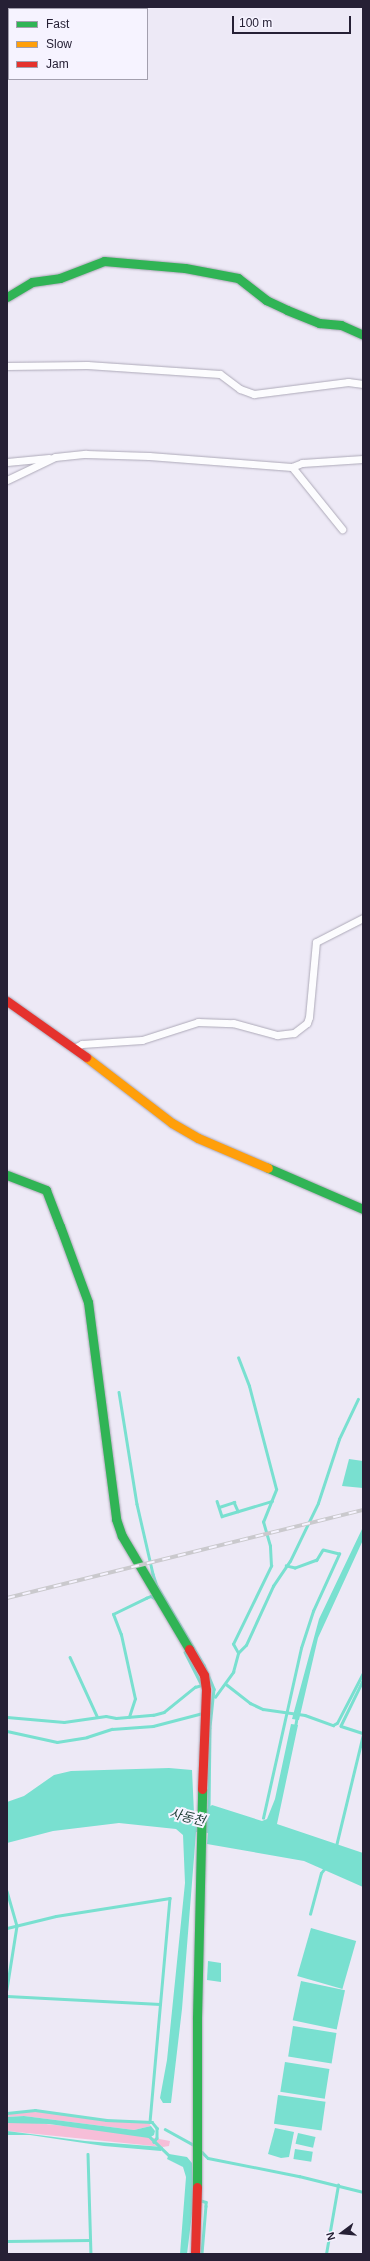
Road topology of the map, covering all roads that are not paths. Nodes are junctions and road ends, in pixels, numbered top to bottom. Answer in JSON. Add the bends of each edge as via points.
{"nodes":[{"id":1,"x":7,"y":297,"type":"edge"},
{"id":2,"x":363,"y":335,"type":"edge"},
{"id":3,"x":7,"y":366,"type":"edge"},
{"id":4,"x":363,"y":384,"type":"edge"},
{"id":5,"x":55,"y":457,"type":"junction"},
{"id":6,"x":363,"y":459,"type":"edge"},
{"id":7,"x":7,"y":462,"type":"edge"},
{"id":8,"x":292,"y":467,"type":"junction"},
{"id":9,"x":7,"y":480,"type":"edge"},
{"id":10,"x":342,"y":529,"type":"dead end"},
{"id":11,"x":363,"y":918,"type":"edge"},
{"id":12,"x":7,"y":1001,"type":"edge"},
{"id":13,"x":74,"y":1048,"type":"junction"},
{"id":14,"x":7,"y":1175,"type":"edge"},
{"id":15,"x":363,"y":1209,"type":"edge"},
{"id":16,"x":195,"y":2254,"type":"edge"}],
"edges":[{"from":1,"to":2,"type":"street","via":[[32,282],[60,278],[104,262],[185,268],[238,278],[266,300],[287,310],[319,323],[341,325]]},
{"from":3,"to":4,"type":"street","via":[[87,365],[220,374],[240,389],[254,394],[348,382]]},
{"from":5,"to":7,"type":"street"},
{"from":5,"to":8,"type":"street","via":[[86,454],[149,456]]},
{"from":5,"to":9,"type":"street"},
{"from":6,"to":8,"type":"street","via":[[302,463]]},
{"from":8,"to":10,"type":"street"},
{"from":11,"to":13,"type":"street","via":[[316,942],[309,1018],[307,1023],[294,1033],[277,1035],[233,1023],[198,1022],[142,1040],[82,1044]]},
{"from":12,"to":13,"type":"street"},
{"from":13,"to":15,"type":"street","via":[[172,1123],[198,1138]]},
{"from":14,"to":16,"type":"street","via":[[46,1190],[88,1302],[116,1519],[122,1536],[204,1674],[206,1690],[197,2018],[199,2151]]}]}
